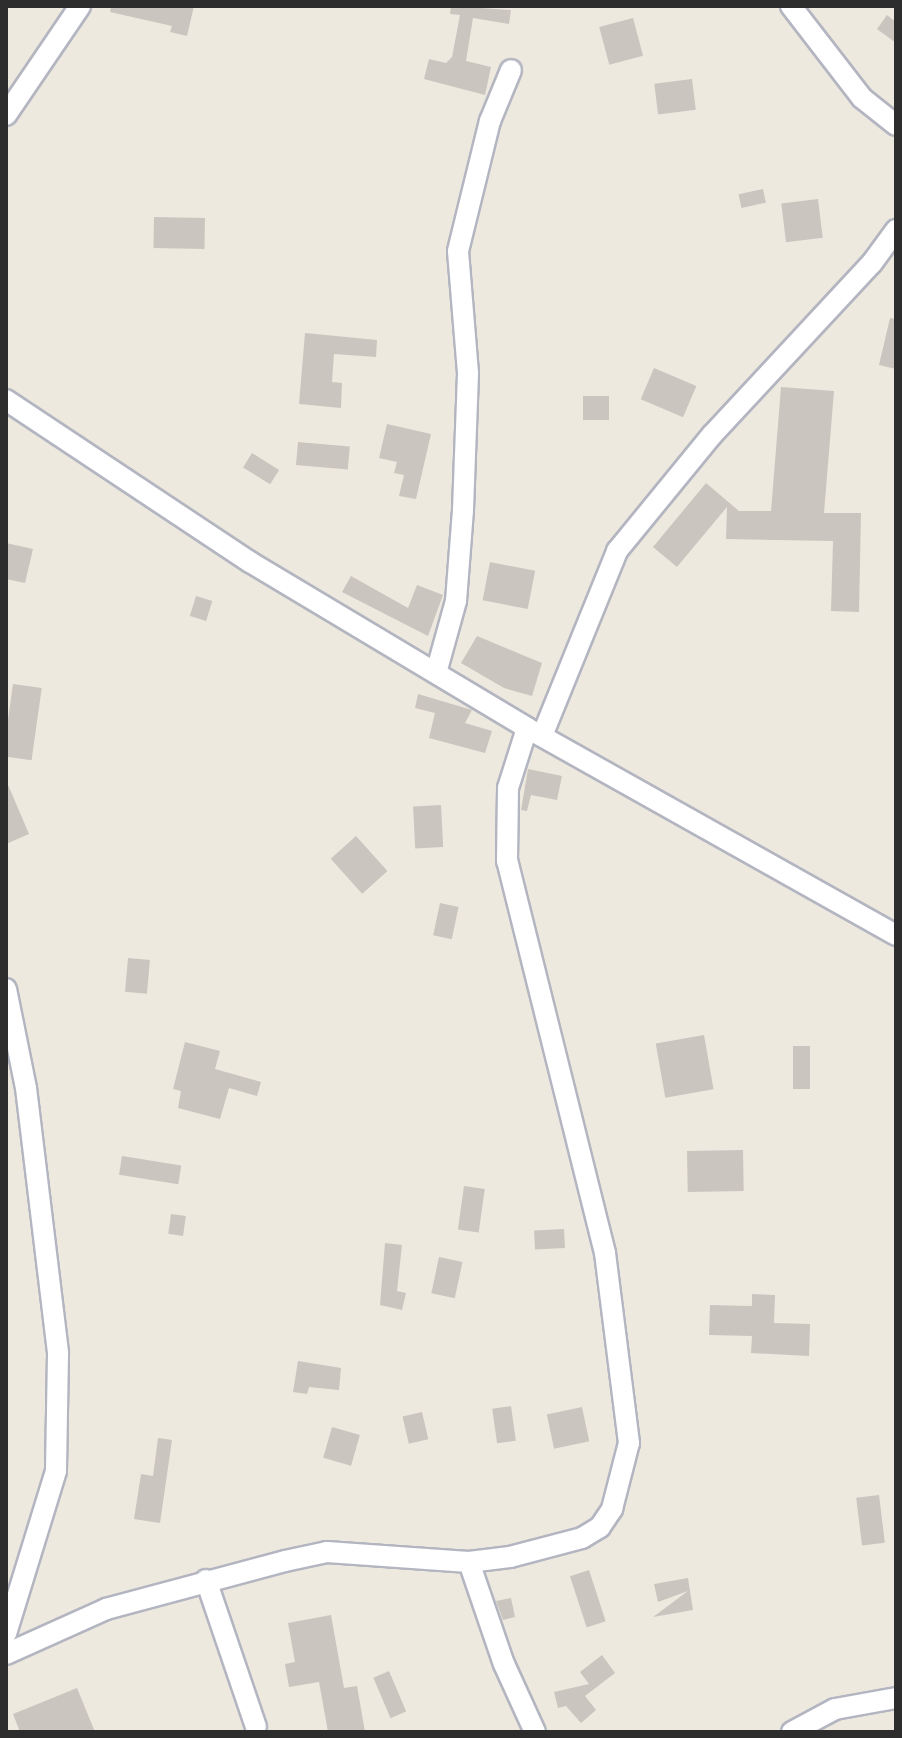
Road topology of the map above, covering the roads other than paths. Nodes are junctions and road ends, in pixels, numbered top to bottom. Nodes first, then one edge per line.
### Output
1 (80, 6) edge
2 (791, 6) edge
3 (511, 70) dead end
4 (6, 115) edge
5 (896, 125) edge
6 (896, 230) edge
7 (6, 400) edge
8 (436, 673) junction
9 (534, 732) junction
10 (896, 935) edge
11 (6, 989) edge
12 (469, 1562) junction
13 (206, 1580) junction
14 (9, 1624) edge
15 (40, 1637) junction
16 (6, 1654) edge
17 (896, 1698) edge
18 (256, 1727) dead end
19 (535, 1732) edge
20 (792, 1732) edge

1 - 4 street
2 - 5 street
3 - 8 street
6 - 9 street
7 - 8 street
8 - 9 street
9 - 10 street
9 - 12 street
11 - 14 street
12 - 13 street
12 - 19 street
13 - 15 street
13 - 18 street
14 - 15 street
15 - 16 street
17 - 20 street

